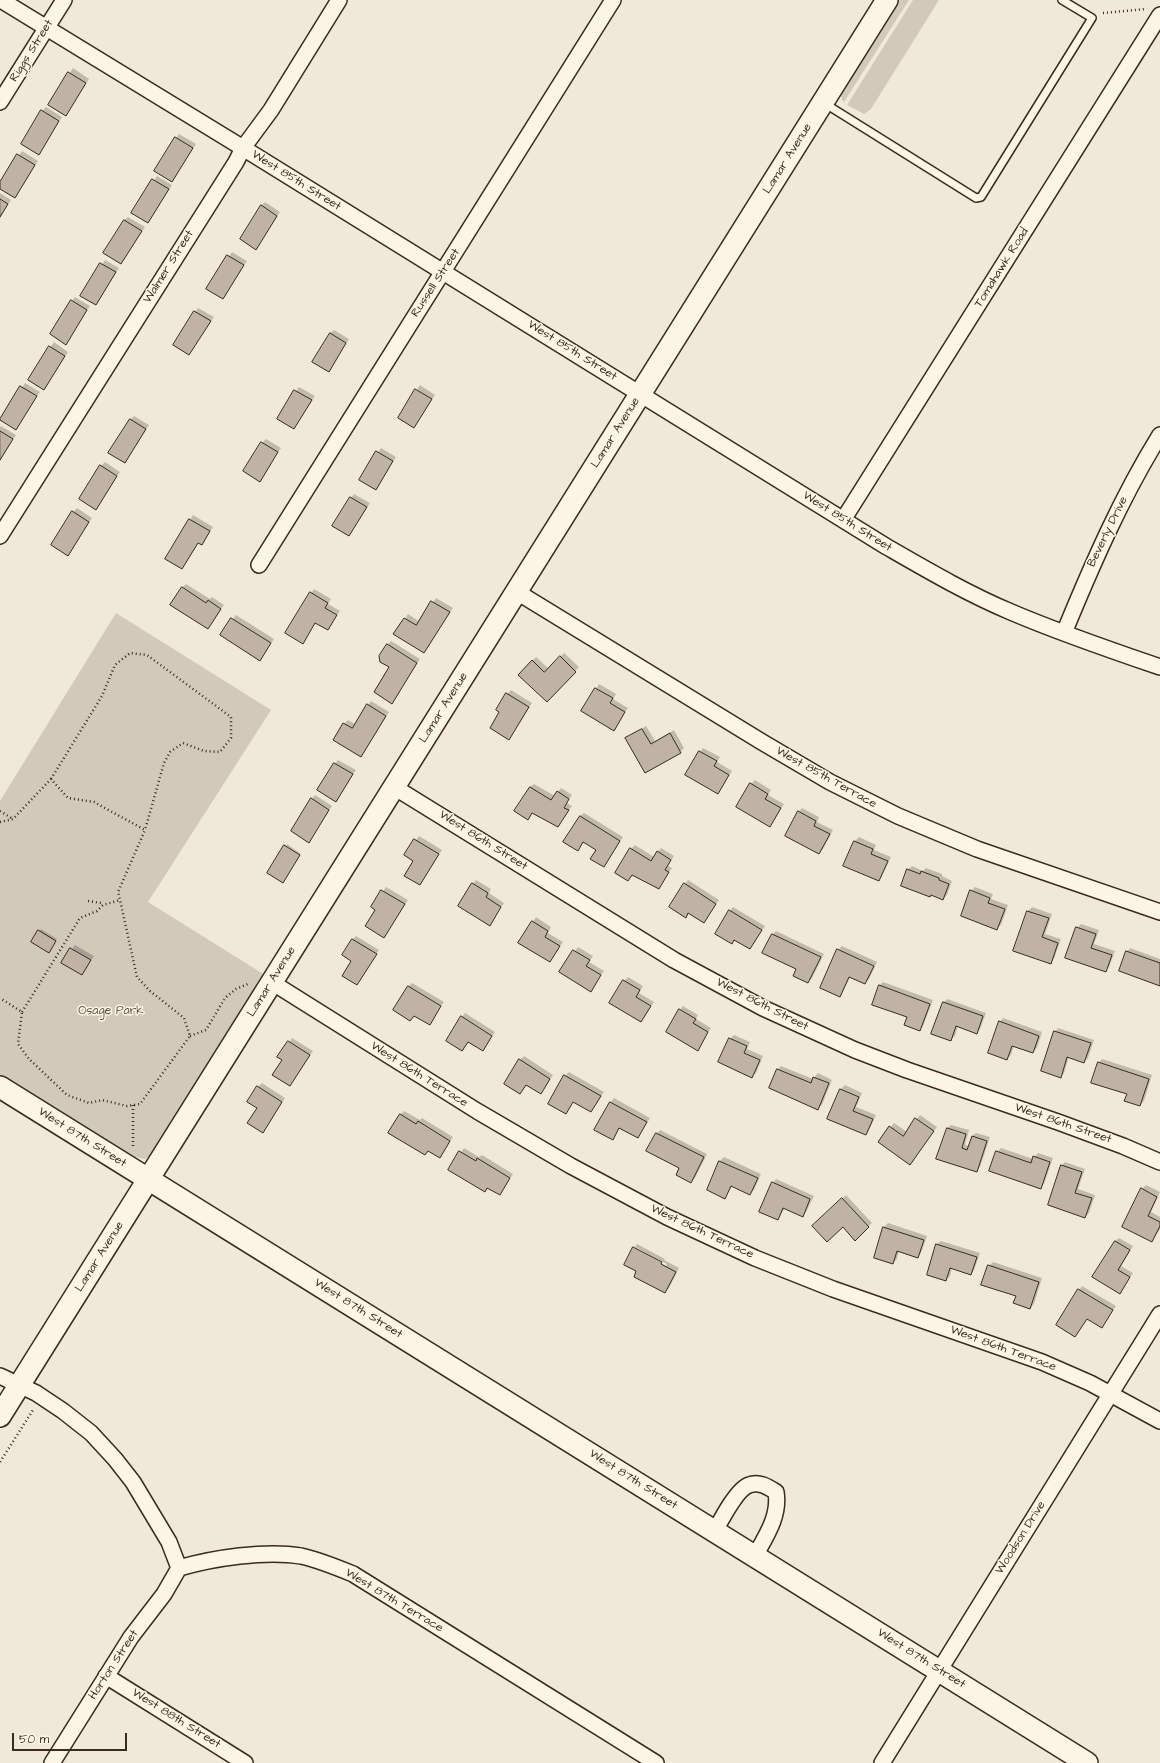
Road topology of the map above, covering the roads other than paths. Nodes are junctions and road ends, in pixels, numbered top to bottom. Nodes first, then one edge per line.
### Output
1 (1, 0) edge
2 (64, 0) edge
3 (339, 0) edge
4 (613, 0) edge
5 (887, 0) edge
6 (1062, 0) edge
7 (1154, 12) edge
8 (46, 28) junction
9 (0, 102) edge
10 (823, 103) junction
11 (243, 148) junction
12 (442, 272) junction
13 (640, 395) junction
14 (1160, 435) edge
15 (843, 520) junction
16 (0, 536) edge
17 (259, 565) dead end
18 (517, 592) junction
19 (1064, 633) junction
20 (1160, 667) edge
21 (394, 787) junction
22 (1160, 912) edge
23 (273, 983) junction
24 (0, 1087) edge
25 (1160, 1162) edge
26 (149, 1179) junction
27 (1160, 1314) edge
28 (0, 1376) edge
29 (18, 1386) junction
30 (1111, 1394) junction
31 (0, 1416) edge
32 (1160, 1421) edge
33 (715, 1531) junction
34 (755, 1556) junction
35 (179, 1568) junction
36 (939, 1670) junction
37 (106, 1676) junction
38 (52, 1763) edge
39 (245, 1763) edge
40 (656, 1763) edge
41 (882, 1763) edge
42 (1087, 1763) edge

1 - 8 street, West 85th Street
2 - 8 street, Riggs Street
3 - 11 street, Walmer Street
4 - 12 street, Russell Street
5 - 10 street, Lamar Avenue
6 - 10 lane
7 - 15 street, Tomahawk Road
8 - 9 street, Riggs Street
8 - 11 street, West 85th Street
10 - 13 street, Lamar Avenue
11 - 12 street, West 85th Street
11 - 16 street, Walmer Street
12 - 13 street, West 85th Street
12 - 17 street, Russell Street
13 - 15 street, West 85th Street
13 - 18 street, Lamar Avenue
14 - 19 street, Beverly Drive
15 - 19 street, West 85th Street
18 - 21 street, Lamar Avenue
18 - 22 street, West 85th Terrace
19 - 20 street, West 85th Street
21 - 23 street, Lamar Avenue
21 - 25 street, West 86th Street
23 - 26 street, Lamar Avenue
23 - 30 street, West 86th Terrace
24 - 26 street, West 87th Street
26 - 29 street, Lamar Avenue
26 - 33 street, West 87th Street
27 - 30 street, Woodson Drive
28 - 29 street
29 - 31 street, Lamar Avenue
29 - 35 street
30 - 32 street, West 86th Terrace
30 - 36 street, Woodson Drive
33 - 34 street, West 87th Street
33 - 34 street
34 - 36 street, West 87th Street
35 - 37 street, Horton Street
35 - 40 street, West 87th Terrace
36 - 41 street, Woodson Drive
36 - 42 street, West 87th Street
37 - 38 street, Horton Street
37 - 39 street, West 88th Street

